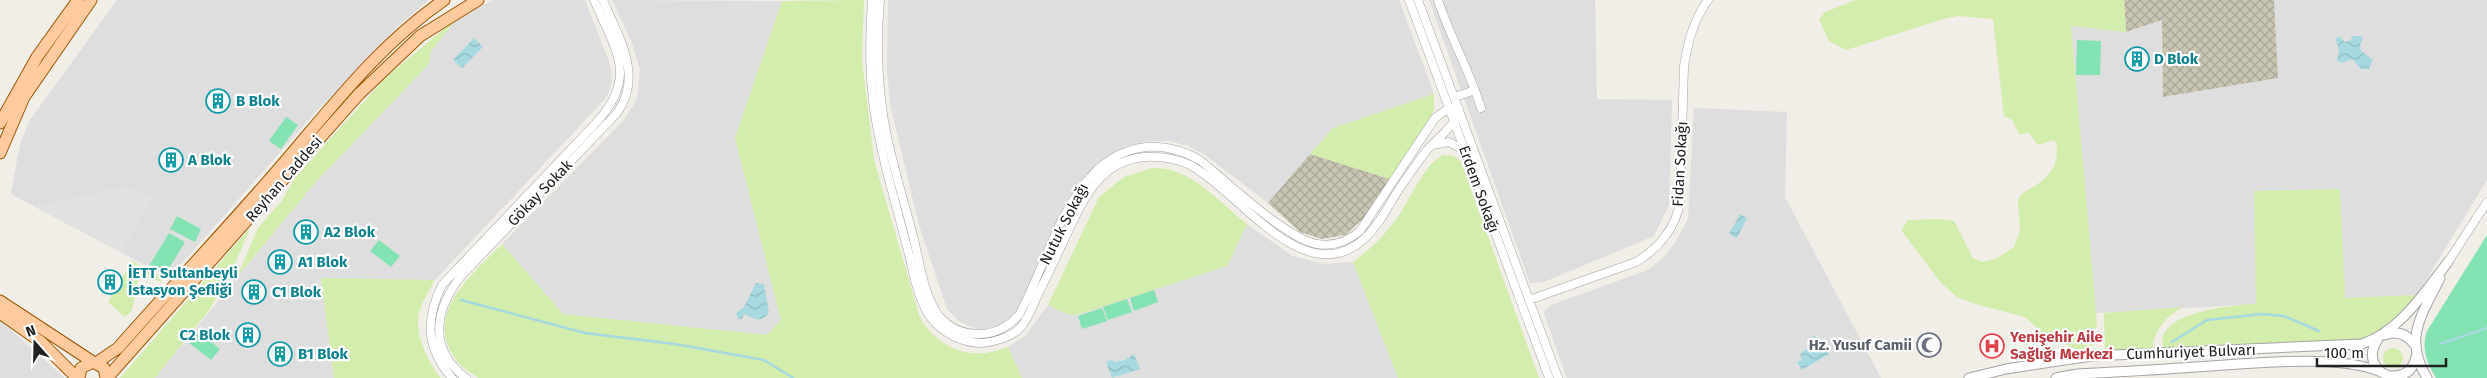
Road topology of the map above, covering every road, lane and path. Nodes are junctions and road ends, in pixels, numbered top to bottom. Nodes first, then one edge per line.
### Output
1 (78, 0) edge
2 (92, 0) edge
3 (444, 0) edge
4 (478, 0) edge
5 (594, 0) edge
6 (603, 0) edge
7 (872, 0) edge
8 (880, 0) edge
9 (1408, 0) edge
10 (1418, 0) edge
11 (1438, 0) edge
12 (1708, 0) edge
13 (1476, 90) junction
14 (1455, 97) junction
15 (1449, 108) junction
16 (1481, 108) dead end
17 (1459, 109) junction
18 (0, 123) edge
19 (1454, 123) junction
20 (1432, 145) junction
21 (1464, 151) junction
22 (0, 154) edge
23 (543, 178) junction
24 (549, 183) junction
25 (2487, 202) edge
26 (231, 231) junction
27 (2448, 262) junction
28 (1529, 300) junction
29 (0, 301) edge
30 (0, 313) edge
31 (2381, 337) junction
32 (2415, 345) junction
33 (2084, 357) junction
34 (2416, 357) junction
35 (95, 363) junction
36 (2085, 374) junction
37 (2388, 376) edge
38 (78, 378) edge
39 (106, 378) edge
40 (452, 378) edge
41 (466, 378) edge
42 (1549, 378) edge
43 (1558, 378) edge
44 (1969, 378) edge
45 (2056, 378) edge
46 (2427, 378) edge

1 - 18 main road
2 - 22 main road
3 - 26 main road, Reyhan Caddesi
4 - 26 main road, Reyhan Caddesi
5 - 23 street, Gökay Sokak
6 - 24 street, Gökay Sokak
7 - 20 street, Nutuk Sokağı
8 - 15 street, Nutuk Sokağı
9 - 15 street, Erdem Sokağı
10 - 14 street, Erdem Sokağı
11 - 13 street
12 - 28 street, Fidan Sokağı
13 - 14 street
13 - 16 street
14 - 17 street, Erdem Sokağı
15 - 17 street
15 - 19 street, Erdem Sokağı
17 - 19 street, Nutuk Sokağı
17 - 28 street, Erdem Sokağı
19 - 20 street, Nutuk Sokağı
19 - 21 street, Erdem Sokağı
20 - 21 street
21 - 42 street, Erdem Sokağı
23 - 24 street
23 - 40 street, Gökay Sokak
24 - 41 street, Gökay Sokak
25 - 27 street
26 - 35 main road, Reyhan Caddesi
26 - 39 main road, Reyhan Caddesi
27 - 31 street
27 - 32 street
28 - 43 street, Erdem Sokağı
29 - 35 main road
30 - 38 main road
31 - 32 street
31 - 33 street, Cumhuriyet Bulvarı
31 - 37 street
32 - 34 street
33 - 36 street
33 - 44 street, Cumhuriyet Bulvarı
34 - 37 street
34 - 46 street
35 - 38 main road, Reyhan Caddesi
35 - 39 main road
36 - 37 street, Cumhuriyet Bulvarı
36 - 45 street, Cumhuriyet Bulvarı

